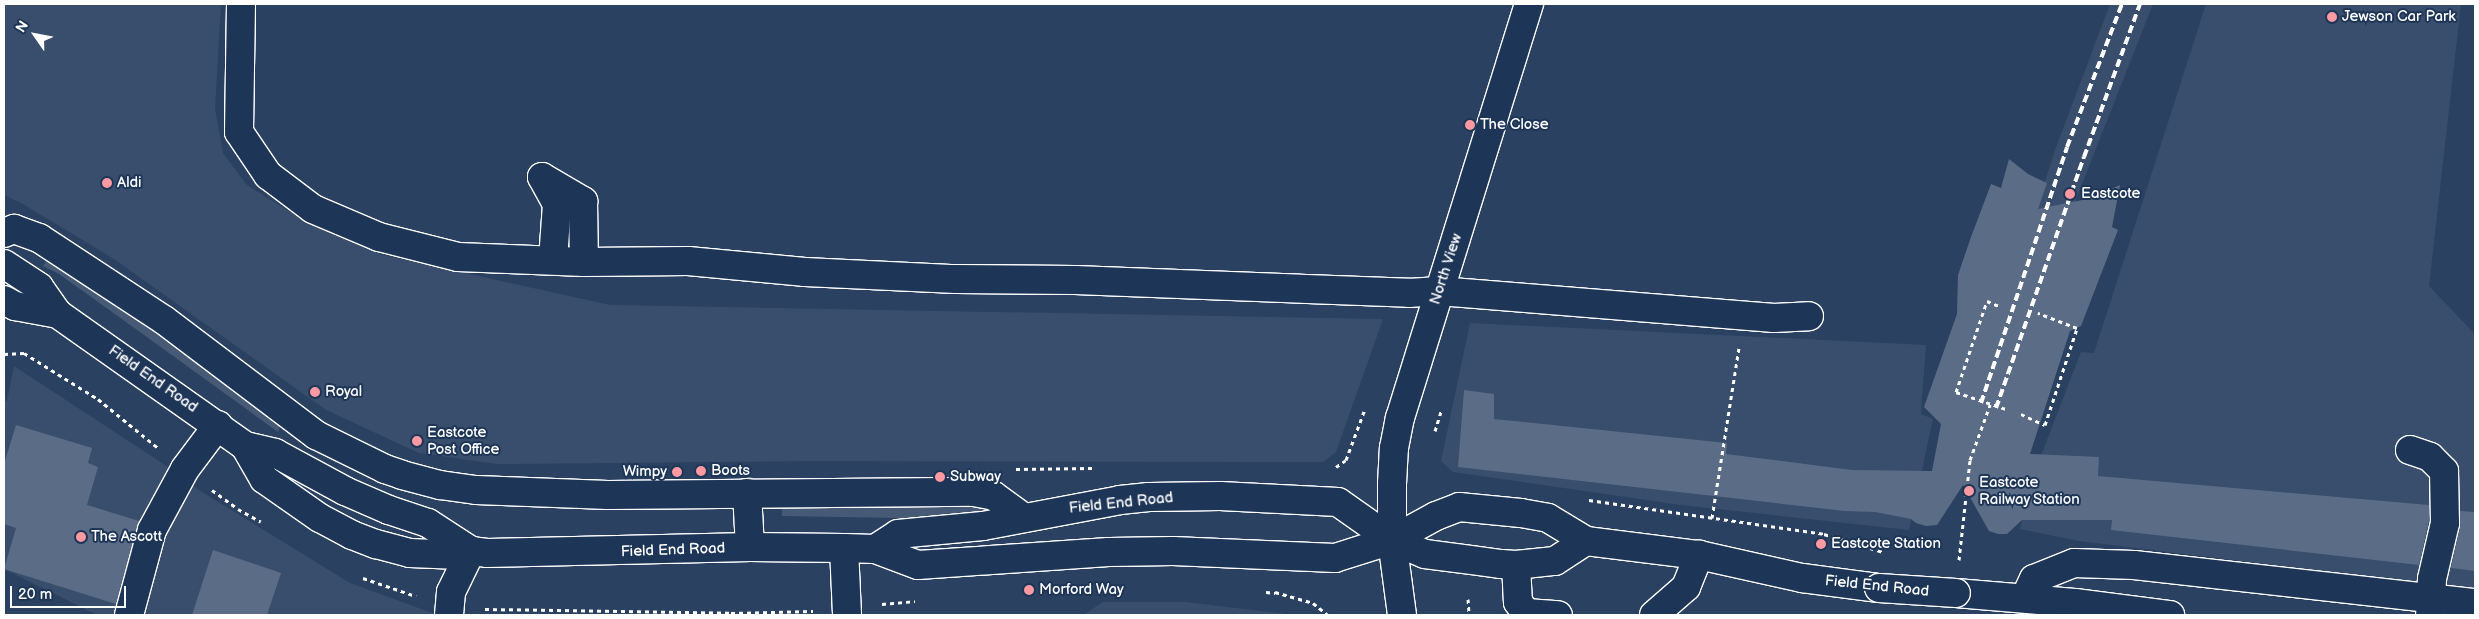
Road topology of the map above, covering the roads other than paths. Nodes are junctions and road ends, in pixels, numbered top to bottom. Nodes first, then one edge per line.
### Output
1 (241, 4) edge
2 (1530, 4) edge
3 (4, 233) edge
4 (553, 260) junction
5 (584, 262) junction
6 (4, 264) edge
7 (1439, 291) junction
8 (8, 307) edge
9 (58, 314) junction
10 (1809, 316) dead end
11 (218, 425) junction
12 (316, 435) junction
13 (245, 446) junction
14 (2410, 450) dead end
15 (302, 468) junction
16 (747, 493) junction
17 (1024, 518) junction
18 (1392, 540) junction
19 (1586, 541) junction
20 (750, 547) junction
21 (844, 548) junction
22 (875, 549) junction
23 (471, 551) junction
24 (1699, 555) junction
25 (1516, 565) junction
26 (2025, 598) junction
27 (2475, 603) edge
28 (2430, 606) edge
29 (129, 615) edge
30 (449, 615) edge
31 (847, 615) edge
32 (1402, 615) edge
33 (1558, 615) edge
34 (1654, 615) edge
35 (2170, 615) edge

1 - 4 street
2 - 7 street, North View
3 - 12 street
4 - 5 street
4 - 5 street
5 - 7 street
6 - 9 street, Field End Road
7 - 10 street
7 - 18 street, North View
8 - 9 street, Field End Road
9 - 11 street, Field End Road
11 - 13 street, Field End Road
11 - 29 street
12 - 15 street
12 - 16 street
13 - 15 street, Field End Road
13 - 23 street, Field End Road
14 - 28 street
15 - 23 street, Field End Road
16 - 17 street
16 - 20 street
17 - 18 street, Field End Road
17 - 22 street, Field End Road
18 - 19 street, Field End Road
18 - 22 street, Field End Road
18 - 25 street, Field End Road
18 - 32 street, North View
19 - 24 street, Field End Road
19 - 25 street, Field End Road
20 - 21 street, Field End Road
20 - 23 street, Field End Road
21 - 22 street, Field End Road
21 - 31 street
23 - 30 street
24 - 26 street, Field End Road, bridge
24 - 34 street
25 - 33 street
26 - 28 street
26 - 35 street, Field End Road
27 - 28 street

